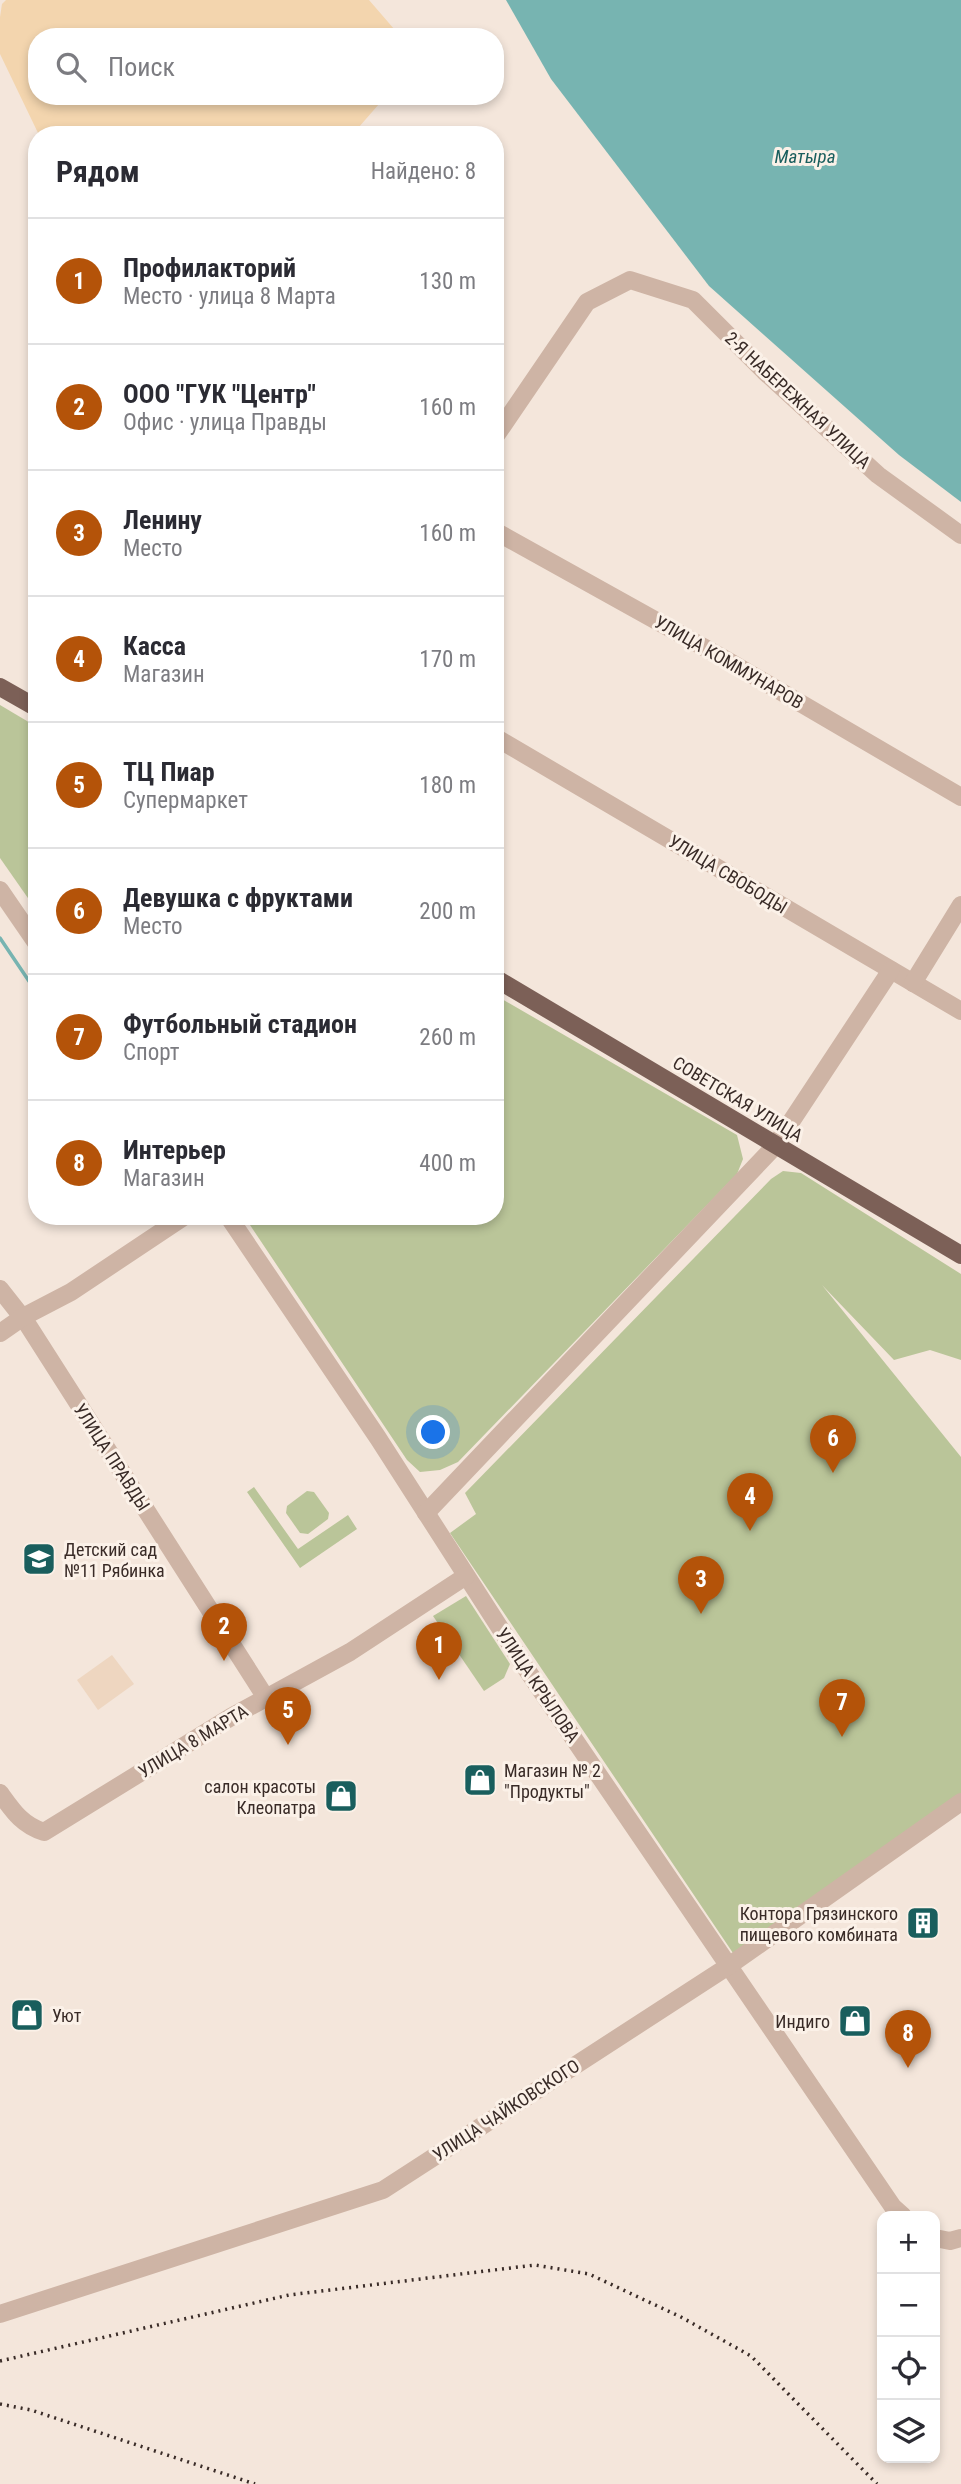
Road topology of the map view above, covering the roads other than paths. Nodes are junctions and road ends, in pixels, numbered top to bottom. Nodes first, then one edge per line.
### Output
1 (504, 424) edge
2 (504, 536) edge
3 (961, 536) edge
4 (0, 687) edge
5 (28, 703) edge
6 (504, 742) edge
7 (961, 797) edge
8 (0, 890) edge
9 (961, 905) edge
10 (28, 931) edge
11 (891, 970) junction
12 (504, 983) edge
13 (913, 983) junction
14 (961, 1010) edge
15 (775, 1146) junction
16 (172, 1225) edge
17 (234, 1225) edge
18 (961, 1255) edge
19 (0, 1289) edge
20 (23, 1317) junction
21 (0, 1333) edge
22 (426, 1513) junction
23 (466, 1576) junction
24 (266, 1698) junction
25 (0, 1793) edge
26 (961, 1802) edge
27 (730, 1965) junction
28 (897, 2211) edge
29 (961, 2238) edge
30 (940, 2239) edge
31 (0, 2314) edge

1 - 3 street, 2-Я НАБЕРЕЖНАЯ УЛИЦА
2 - 7 street, УЛИЦА КОММУНАРОВ
4 - 5 main road
6 - 11 street, УЛИЦА СВОБОДЫ
8 - 10 street
9 - 13 street
11 - 13 street, УЛИЦА СВОБОДЫ
11 - 15 street
12 - 15 main road, СОВЕТСКАЯ УЛИЦА
13 - 14 street, УЛИЦА СВОБОДЫ
15 - 18 main road, СОВЕТСКАЯ УЛИЦА
15 - 22 street
16 - 20 street
17 - 22 street, УЛИЦА КРЫЛОВА
19 - 20 street, УЛИЦА ПРАВДЫ
20 - 21 street
20 - 24 street, УЛИЦА ПРАВДЫ
22 - 23 street, УЛИЦА КРЫЛОВА
23 - 24 street, УЛИЦА 8 МАРТА
23 - 27 street, УЛИЦА КРЫЛОВА
24 - 25 street, УЛИЦА 8 МАРТА
26 - 27 street, УЛИЦА ЧАЙКОВСКОГО
27 - 28 street, УЛИЦА КРЫЛОВА
27 - 31 street, УЛИЦА ЧАЙКОВСКОГО
29 - 30 street

